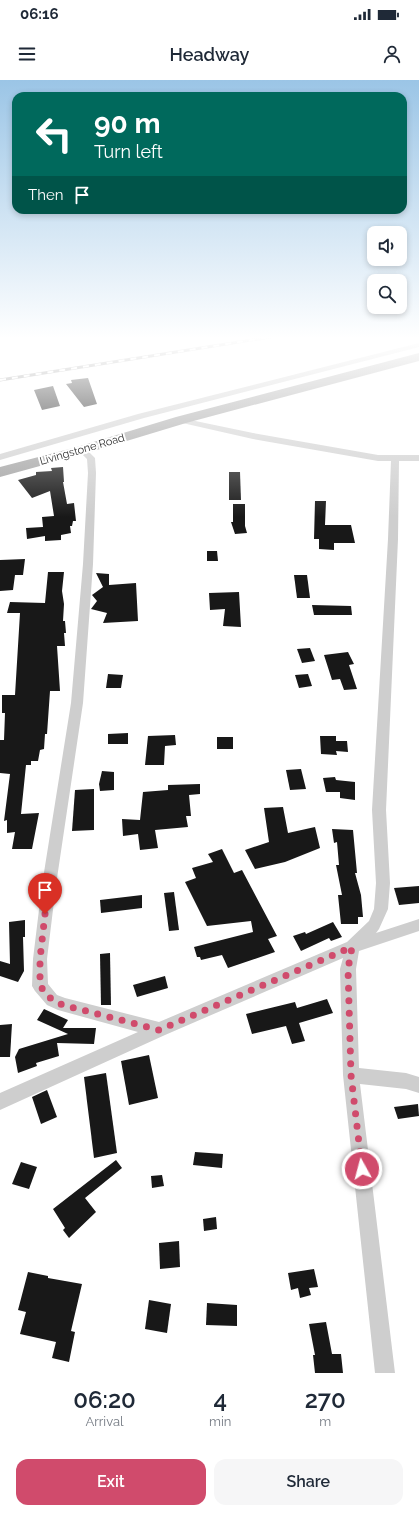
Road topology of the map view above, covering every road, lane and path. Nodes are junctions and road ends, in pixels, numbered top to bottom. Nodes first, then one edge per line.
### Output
1 (218, 396) edge
2 (270, 396) edge
3 (181, 420) junction
4 (82, 450) junction
5 (0, 457) edge
6 (419, 458) edge
7 (395, 459) junction
8 (0, 472) edge
9 (419, 925) edge
10 (352, 947) junction
11 (159, 1030) junction
12 (351, 1075) junction
13 (419, 1086) edge
14 (0, 1102) edge
15 (385, 1373) edge

1 - 5 street
2 - 3 highway, Livingstone Road
3 - 4 highway, Livingstone Road
3 - 7 street
4 - 8 highway, Livingstone Road
4 - 11 street
6 - 7 street
7 - 10 street
9 - 10 street
10 - 11 street
10 - 12 street
11 - 14 street
12 - 13 street
12 - 15 street

